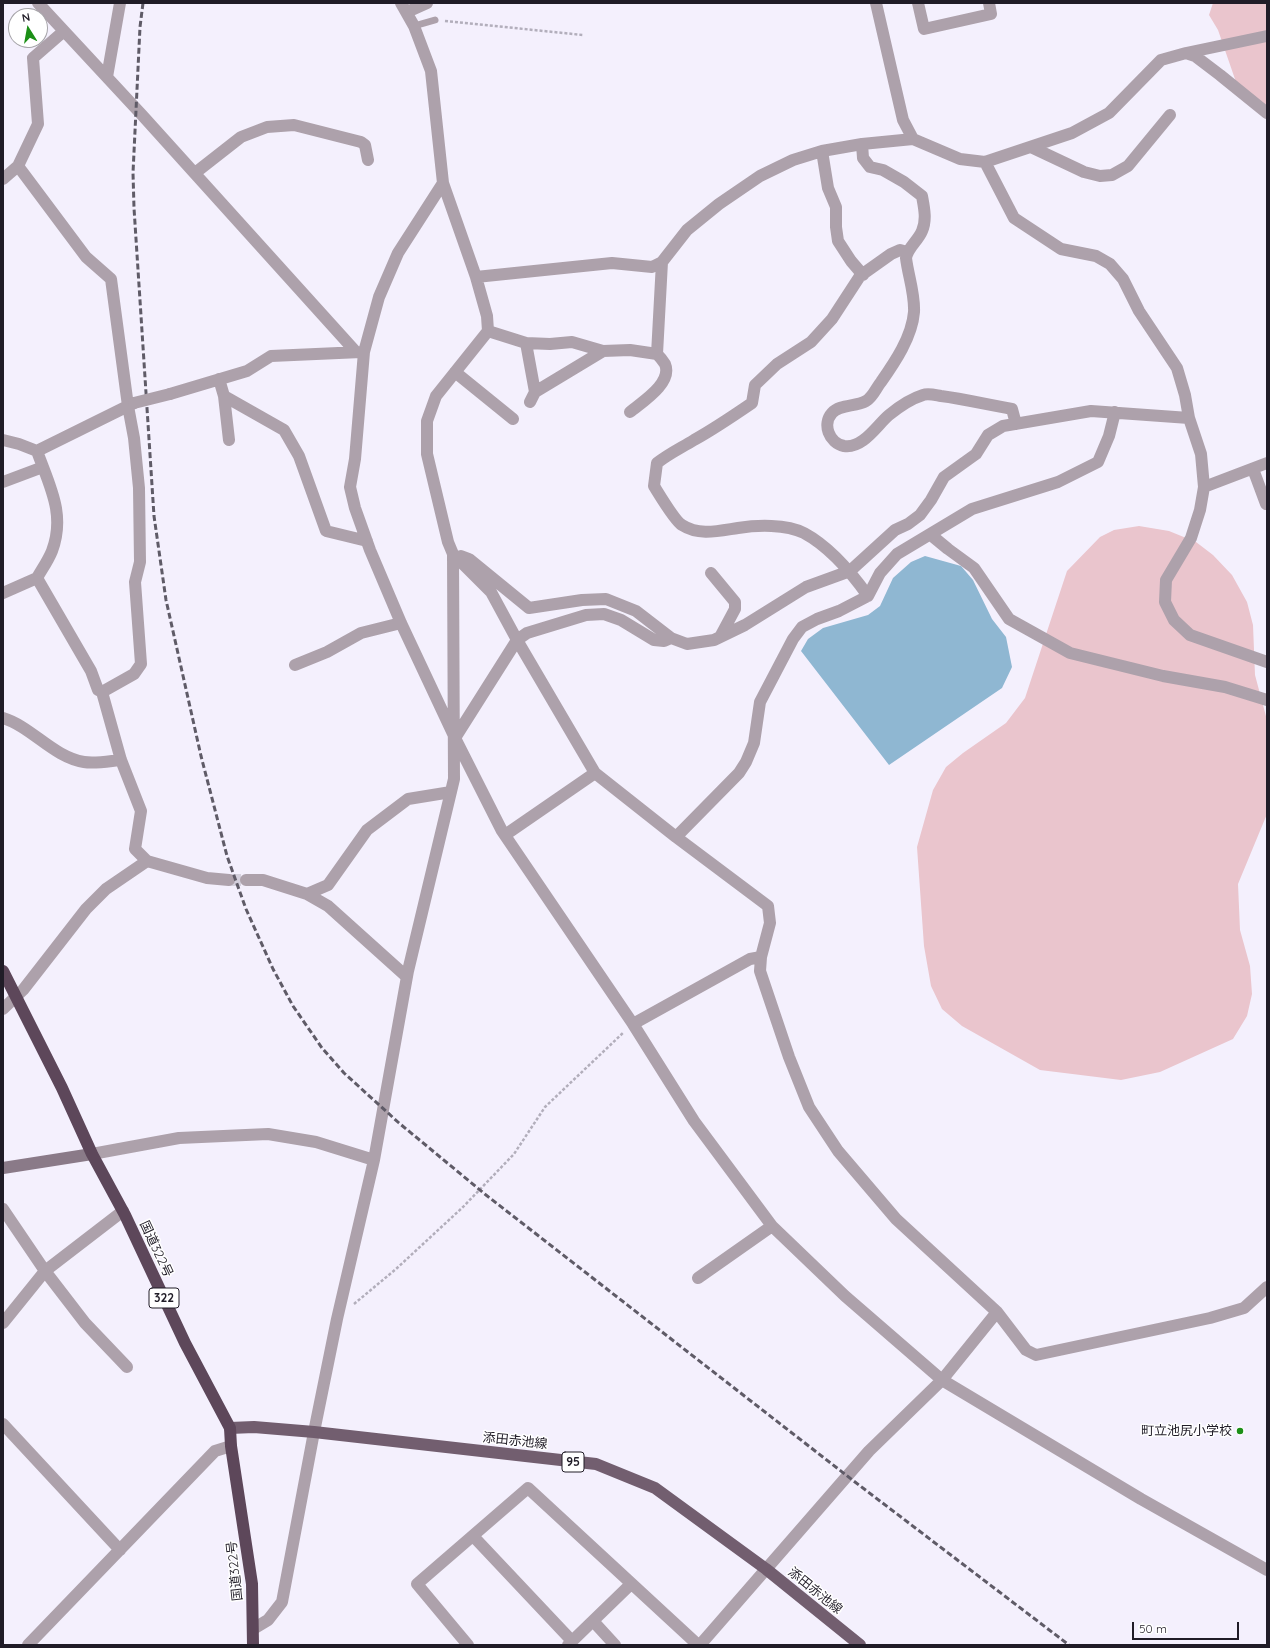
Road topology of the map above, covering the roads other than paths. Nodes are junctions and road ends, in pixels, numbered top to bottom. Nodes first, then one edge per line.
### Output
1 (38, 3) edge
2 (120, 3) edge
3 (427, 3) edge
4 (876, 3) edge
5 (918, 3) edge
6 (989, 3) edge
7 (404, 8) edge
8 (435, 20) road end
9 (414, 26) junction
10 (64, 31) junction
11 (1267, 36) edge
12 (1186, 53) junction
13 (107, 77) junction
14 (1267, 113) edge
15 (1170, 116) dead end
16 (913, 139) junction
17 (862, 144) junction
18 (1031, 147) junction
19 (822, 151) junction
20 (368, 160) dead end
21 (985, 162) junction
22 (18, 166) junction
23 (195, 173) junction
24 (3, 179) edge
25 (443, 183) junction
26 (907, 252) junction
27 (662, 262) junction
28 (863, 274) junction
29 (476, 277) junction
30 (488, 331) junction
31 (526, 343) junction
32 (603, 351) junction
33 (360, 352) junction
34 (657, 354) junction
35 (455, 372) junction
36 (219, 379) junction
37 (224, 396) junction
38 (131, 405) junction
39 (630, 412) dead end
40 (1115, 412) junction
41 (1189, 418) junction
42 (513, 419) dead end
43 (1016, 424) junction
44 (3, 440) edge
45 (229, 440) dead end
46 (37, 451) junction
47 (1267, 463) edge
48 (42, 466) junction
49 (1252, 468) junction
50 (3, 482) edge
51 (1204, 486) junction
52 (1266, 504) edge
53 (931, 535) junction
54 (367, 541) junction
55 (453, 554) junction
56 (850, 571) junction
57 (711, 573) dead end
58 (37, 578) junction
59 (3, 593) edge
60 (868, 596) junction
61 (402, 623) junction
62 (720, 637) junction
63 (671, 638) junction
64 (518, 640) junction
65 (1267, 662) edge
66 (295, 665) dead end
67 (102, 692) junction
68 (1267, 700) edge
69 (3, 718) edge
70 (455, 738) junction
71 (121, 760) junction
72 (595, 773) junction
73 (451, 792) junction
74 (504, 835) junction
75 (676, 837) junction
76 (147, 861) junction
77 (229, 880) tunnel mouth
78 (246, 880) tunnel mouth
79 (307, 894) junction
80 (761, 957) junction
81 (3, 971) edge
82 (407, 977) junction
83 (15, 997) junction
84 (3, 1008) edge
85 (633, 1024) junction
86 (92, 1154) junction
87 (374, 1160) junction
88 (3, 1168) edge
89 (3, 1209) edge
90 (122, 1211) junction
91 (772, 1226) junction
92 (45, 1271) junction
93 (698, 1278) dead end
94 (1267, 1287) edge
95 (997, 1312) junction
96 (3, 1323) edge
97 (127, 1366) dead end
98 (942, 1380) junction
99 (3, 1424) edge
100 (230, 1428) junction
101 (314, 1432) junction
102 (231, 1446) junction
103 (473, 1536) junction
104 (120, 1550) junction
105 (766, 1569) junction
106 (1267, 1570) edge
107 (631, 1584) junction
108 (593, 1621) junction
109 (253, 1629) junction
110 (570, 1643) edge
111 (28, 1645) edge
112 (253, 1645) edge
113 (468, 1645) edge
114 (615, 1645) edge
115 (699, 1645) edge
116 (860, 1645) edge

1 - 10 street
2 - 13 street
3 - 7 street
4 - 16 street
5 - 6 street
7 - 9 street
8 - 9 lane
9 - 25 street
10 - 13 street
10 - 22 street
11 - 12 street
12 - 14 street
12 - 18 street
13 - 23 street
15 - 18 street
16 - 17 street
16 - 21 street
17 - 19 street
17 - 26 street
18 - 21 street
19 - 27 street
19 - 28 street
20 - 23 street
21 - 41 street
22 - 24 street
22 - 38 street
23 - 33 street
25 - 29 street
25 - 33 street
26 - 28 street
26 - 43 street
27 - 29 street
27 - 34 street
28 - 56 street
29 - 30 street
30 - 31 street
30 - 35 street
31 - 32 street
31 - 32 street
32 - 34 street
33 - 36 street
33 - 54 street
34 - 39 street
35 - 42 street
35 - 55 street
36 - 37 street
36 - 38 street, bridge
37 - 45 street
37 - 54 street
38 - 46 street
38 - 67 street
40 - 41 street
40 - 43 street
40 - 53 street
41 - 51 street
43 - 56 street
44 - 46 street
46 - 48 street
47 - 49 street
48 - 50 street
48 - 58 street
49 - 51 street
49 - 52 street
51 - 65 street
53 - 60 street
53 - 68 street
54 - 61 street
55 - 63 street
55 - 64 street
55 - 70 street
56 - 60 street
56 - 62 street
57 - 62 street
58 - 59 street
58 - 67 street
60 - 75 street
61 - 66 street
61 - 70 street
62 - 63 street
63 - 64 street
64 - 70 street
64 - 72 street
67 - 71 street
69 - 71 street
70 - 73 street
70 - 74 street
71 - 76 street
72 - 74 street
72 - 75 street
73 - 79 street
73 - 82 street
74 - 85 street
75 - 80 street
76 - 77 street
76 - 83 street
78 - 79 street
79 - 82 street
80 - 85 street
80 - 95 street
81 - 83 highway, 国道322号 / 322
82 - 87 street
83 - 84 street
83 - 86 highway, 国道322号 / 322
85 - 91 street
86 - 87 street
86 - 88 street
86 - 90 highway, 国道322号 / 322
87 - 101 street
89 - 92 street
90 - 92 street
90 - 100 highway, 国道322号 / 322
91 - 93 street
91 - 98 street
92 - 96 street
92 - 97 street
94 - 95 street
95 - 98 street
98 - 105 street
98 - 106 street
99 - 104 street
100 - 101 main road, 添田赤池線 / 95
100 - 102 highway, 国道322号 / 322
101 - 105 main road, 添田赤池線 / 95
101 - 109 street
102 - 104 street
102 - 109 highway, 国道322号 / 322
103 - 107 street
103 - 110 street
103 - 113 street
104 - 111 street
105 - 115 street
105 - 116 main road, 添田赤池線 / 95
107 - 108 street
107 - 115 street
108 - 110 street
108 - 114 street
109 - 112 highway, 国道322号 / 322

